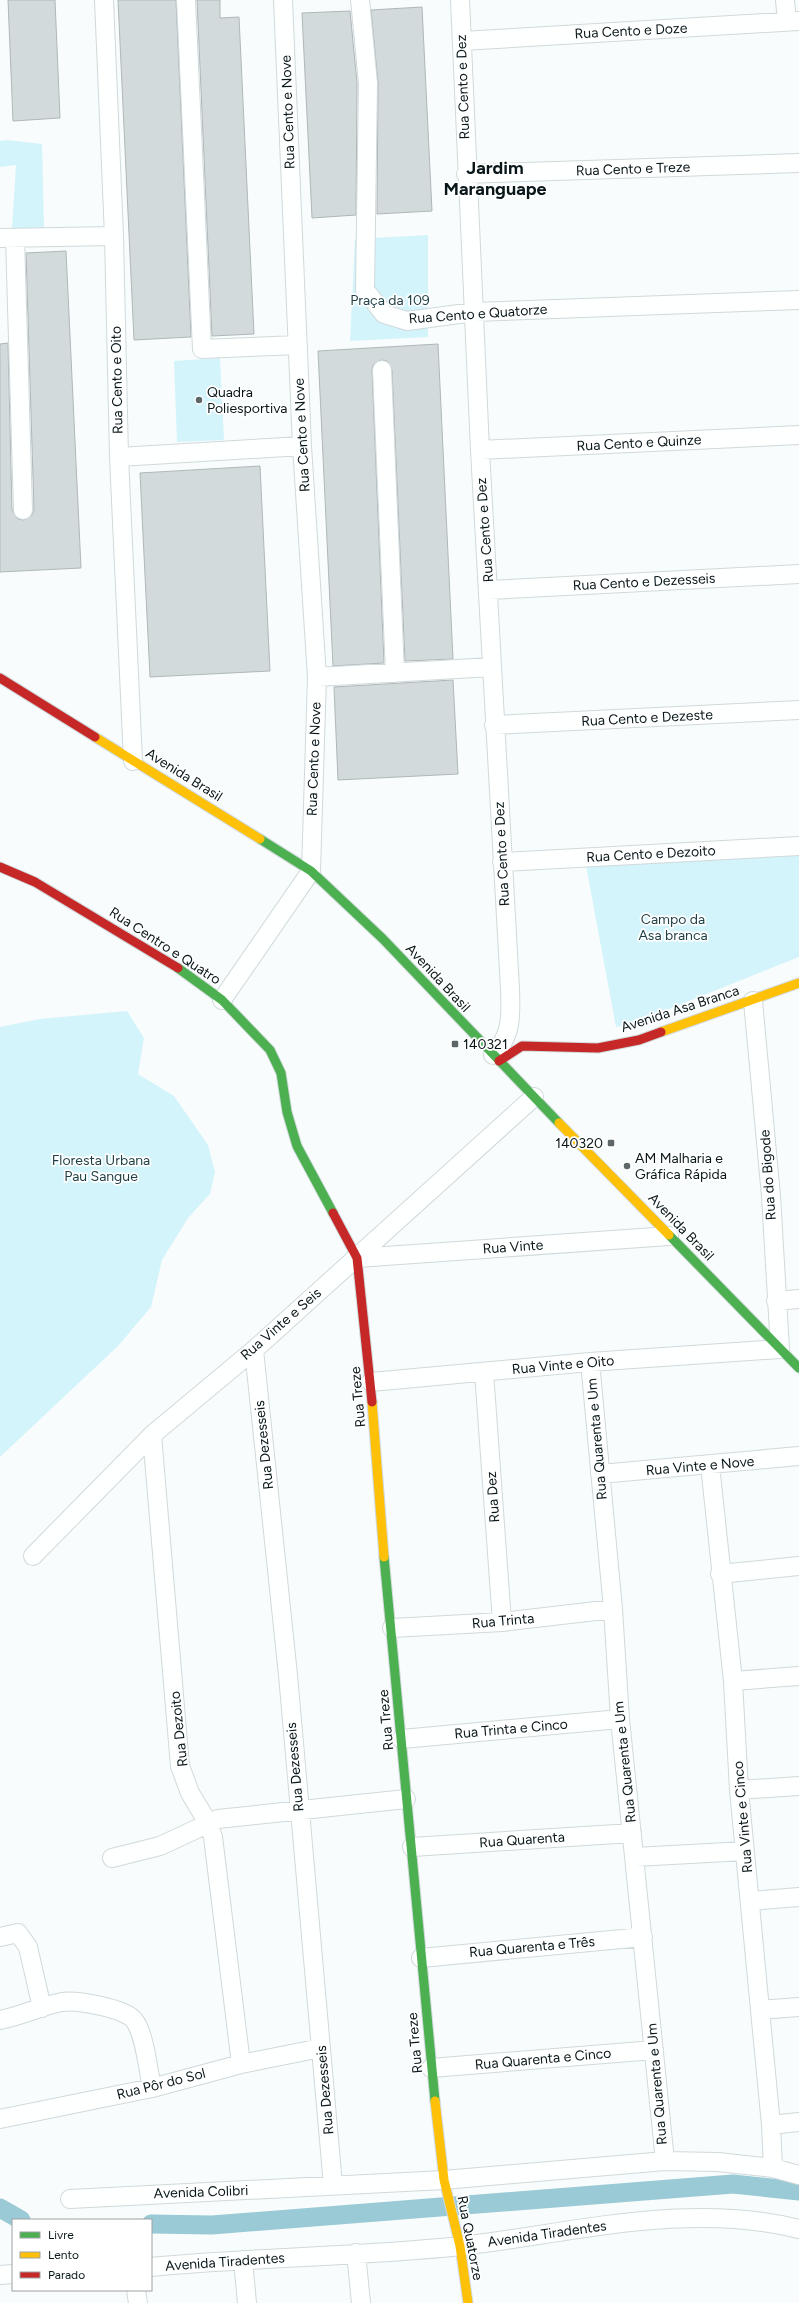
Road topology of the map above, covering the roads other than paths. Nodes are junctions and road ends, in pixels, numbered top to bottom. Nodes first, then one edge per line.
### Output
1 (104, 0) edge
2 (186, 0) edge
3 (283, 0) edge
4 (360, 0) edge
5 (460, 0) edge
6 (785, 0) edge
7 (793, 22) edge
8 (462, 41) junction
9 (799, 163) edge
10 (466, 174) junction
11 (114, 236) junction
12 (7, 238) edge
13 (799, 300) edge
14 (474, 312) junction
15 (298, 346) junction
16 (382, 370) dead end
17 (799, 435) edge
18 (302, 446) junction
19 (480, 450) junction
20 (119, 457) junction
21 (23, 510) dead end
22 (799, 574) edge
23 (489, 590) junction
24 (492, 667) junction
25 (395, 673) junction
26 (317, 677) junction
27 (0, 678) edge
28 (799, 710) edge
29 (494, 725) junction
30 (133, 761) junction
31 (799, 846) edge
32 (502, 862) junction
33 (0, 867) edge
34 (311, 871) junction
35 (799, 982) edge
36 (222, 1000) junction
37 (753, 1001) junction
38 (496, 1058) junction
39 (534, 1097) junction
40 (669, 1236) junction
41 (357, 1258) junction
42 (799, 1299) edge
43 (776, 1301) junction
44 (780, 1349) junction
45 (254, 1350) junction
46 (590, 1362) junction
47 (799, 1368) edge
48 (484, 1372) junction
49 (371, 1382) junction
50 (152, 1435) junction
51 (799, 1456) edge
52 (710, 1465) junction
53 (600, 1474) junction
54 (33, 1556) dead end
55 (799, 1566) edge
56 (720, 1574) junction
57 (613, 1609) junction
58 (502, 1622) junction
59 (392, 1628) junction
60 (799, 1676) edge
61 (734, 1681) junction
62 (620, 1718) junction
63 (402, 1739) junction
64 (799, 1786) edge
65 (739, 1790) junction
66 (406, 1799) junction
67 (299, 1812) junction
68 (208, 1823) junction
69 (632, 1833) junction
70 (412, 1847) junction
71 (745, 1851) junction
72 (635, 1857) junction
73 (112, 1858) dead end
74 (799, 1897) edge
75 (751, 1901) junction
76 (0, 1937) edge
77 (643, 1937) junction
78 (421, 1958) junction
79 (799, 2007) edge
80 (42, 2008) junction
81 (760, 2010) junction
82 (0, 2020) edge
83 (321, 2048) junction
84 (654, 2050) junction
85 (241, 2064) junction
86 (431, 2068) junction
87 (152, 2088) junction
88 (0, 2119) edge
89 (799, 2122) edge
90 (771, 2125) junction
91 (665, 2161) junction
92 (773, 2168) junction
93 (799, 2175) edge
94 (333, 2185) junction
95 (446, 2186) junction
96 (70, 2199) dead end
97 (799, 2229) edge
98 (458, 2238) junction
99 (356, 2253) junction
100 (243, 2260) junction
101 (152, 2267) edge
102 (12, 2274) edge
103 (0, 2275) edge
104 (136, 2291) edge
105 (138, 2303) edge
106 (247, 2303) edge
107 (361, 2303) edge
108 (468, 2303) edge

1 - 11 street, Rua Cento e Oito
2 - 15 street
3 - 15 street, Rua Cento e Nove
4 - 14 street, Rua Cento e Quatorze
5 - 8 street, Rua Cento e Dez
6 - 7 street
7 - 8 street, Rua Cento e Doze
8 - 10 street, Rua Cento e Dez
9 - 10 street, Rua Cento e Treze
10 - 14 street, Rua Cento e Dez
11 - 12 street
11 - 20 street, Rua Cento e Oito
12 - 21 street
13 - 14 street, Rua Cento e Quatorze
14 - 19 street, Rua Cento e Dez
15 - 18 street, Rua Cento e Nove
16 - 25 street
17 - 19 street, Rua Cento e Quinze
18 - 20 street
18 - 26 street, Rua Cento e Nove
19 - 23 street, Rua Cento e Dez
20 - 30 street, Rua Cento e Oito
22 - 23 street, Rua Cento e Dezesseis
23 - 24 street, Rua Cento e Dez
24 - 25 street
24 - 29 street, Rua Cento e Dez
25 - 26 street
26 - 34 street, Rua Cento e Nove
27 - 30 street, Avenida Brasil
28 - 29 street, Rua Cento e Dezeste
29 - 32 street, Rua Cento e Dez
30 - 34 street, Avenida Brasil
31 - 32 street, Rua Cento e Dezoito
32 - 38 street, Rua Cento e Dez
33 - 36 street, Rua Centro e Quatro
34 - 36 street
34 - 38 street, Avenida Brasil
35 - 37 street, Avenida Asa Branca
36 - 41 street, Rua Centro e Quatro
37 - 38 street, Avenida Asa Branca
37 - 43 street, Rua do Bigode
38 - 39 street, Avenida Brasil
39 - 40 street, Avenida Brasil
39 - 41 street, Rua Vinte e Seis
40 - 41 street, Rua Vinte
40 - 44 street, Avenida Brasil
41 - 45 street, Rua Vinte e Seis
41 - 49 street, Rua Treze
42 - 43 street
43 - 44 street, Rua do Bigode
44 - 46 street, Rua Vinte e Oito
44 - 47 street, Avenida Brasil
45 - 50 street, Rua Vinte e Seis
45 - 67 street, Rua Dezesseis
46 - 48 street, Rua Vinte e Oito
46 - 53 street, Rua Quarenta e Um
48 - 49 street, Rua Vinte e Oito
48 - 58 street, Rua Dez
49 - 59 street, Rua Treze
50 - 54 street, Rua Vinte e Seis
50 - 68 street, Rua Dezoito
51 - 52 street, Rua Vinte e Nove
52 - 53 street, Rua Vinte e Nove
52 - 56 street, Rua Vinte e Cinco
53 - 57 street, Rua Quarenta e Um
55 - 56 street
56 - 61 street, Rua Vinte e Cinco
57 - 58 street, Rua Trinta
57 - 62 street, Rua Quarenta e Um
58 - 59 street, Rua Trinta
59 - 63 street, Rua Treze
60 - 61 street
61 - 65 street, Rua Vinte e Cinco
62 - 63 street, Rua Trinta e Cinco
62 - 69 street, Rua Quarenta e Um
63 - 66 street, Rua Treze
64 - 65 street
65 - 71 street, Rua Vinte e Cinco
66 - 67 street
66 - 70 street, Rua Treze
67 - 68 street
67 - 83 street, Rua Dezesseis
68 - 73 street
68 - 85 street, Rua Dezoito
69 - 70 street, Rua Quarenta
69 - 72 street, Rua Quarenta e Um
70 - 78 street, Rua Treze
71 - 72 street
71 - 75 street, Rua Vinte e Cinco
72 - 77 street, Rua Quarenta e Um
74 - 75 street
75 - 81 street, Rua Vinte e Cinco
76 - 80 street
77 - 78 street, Rua Quarenta e Três
77 - 84 street, Rua Quarenta e Um
78 - 86 street, Rua Treze
79 - 81 street
80 - 82 street
80 - 87 street
81 - 90 street, Rua Vinte e Cinco
83 - 85 street, Rua Pôr do Sol
83 - 94 street, Rua Dezesseis
84 - 86 street, Rua Quarenta e Cinco
84 - 91 street, Rua Quarenta e Um
85 - 87 street, Rua Pôr do Sol
86 - 95 street, Rua Treze
87 - 88 street, Rua Pôr do Sol
89 - 90 street
90 - 92 street, Rua Vinte e Cinco
91 - 92 street
91 - 95 street
92 - 93 street
94 - 95 street
94 - 96 street, Avenida Colibri
95 - 98 street, Rua Quatorze
97 - 98 street, Avenida Tiradentes
98 - 99 street, Avenida Tiradentes
98 - 108 street, Rua Quatorze
99 - 100 street, Avenida Tiradentes
99 - 107 street
100 - 101 street, Avenida Tiradentes
100 - 106 street
102 - 103 street
104 - 105 street

